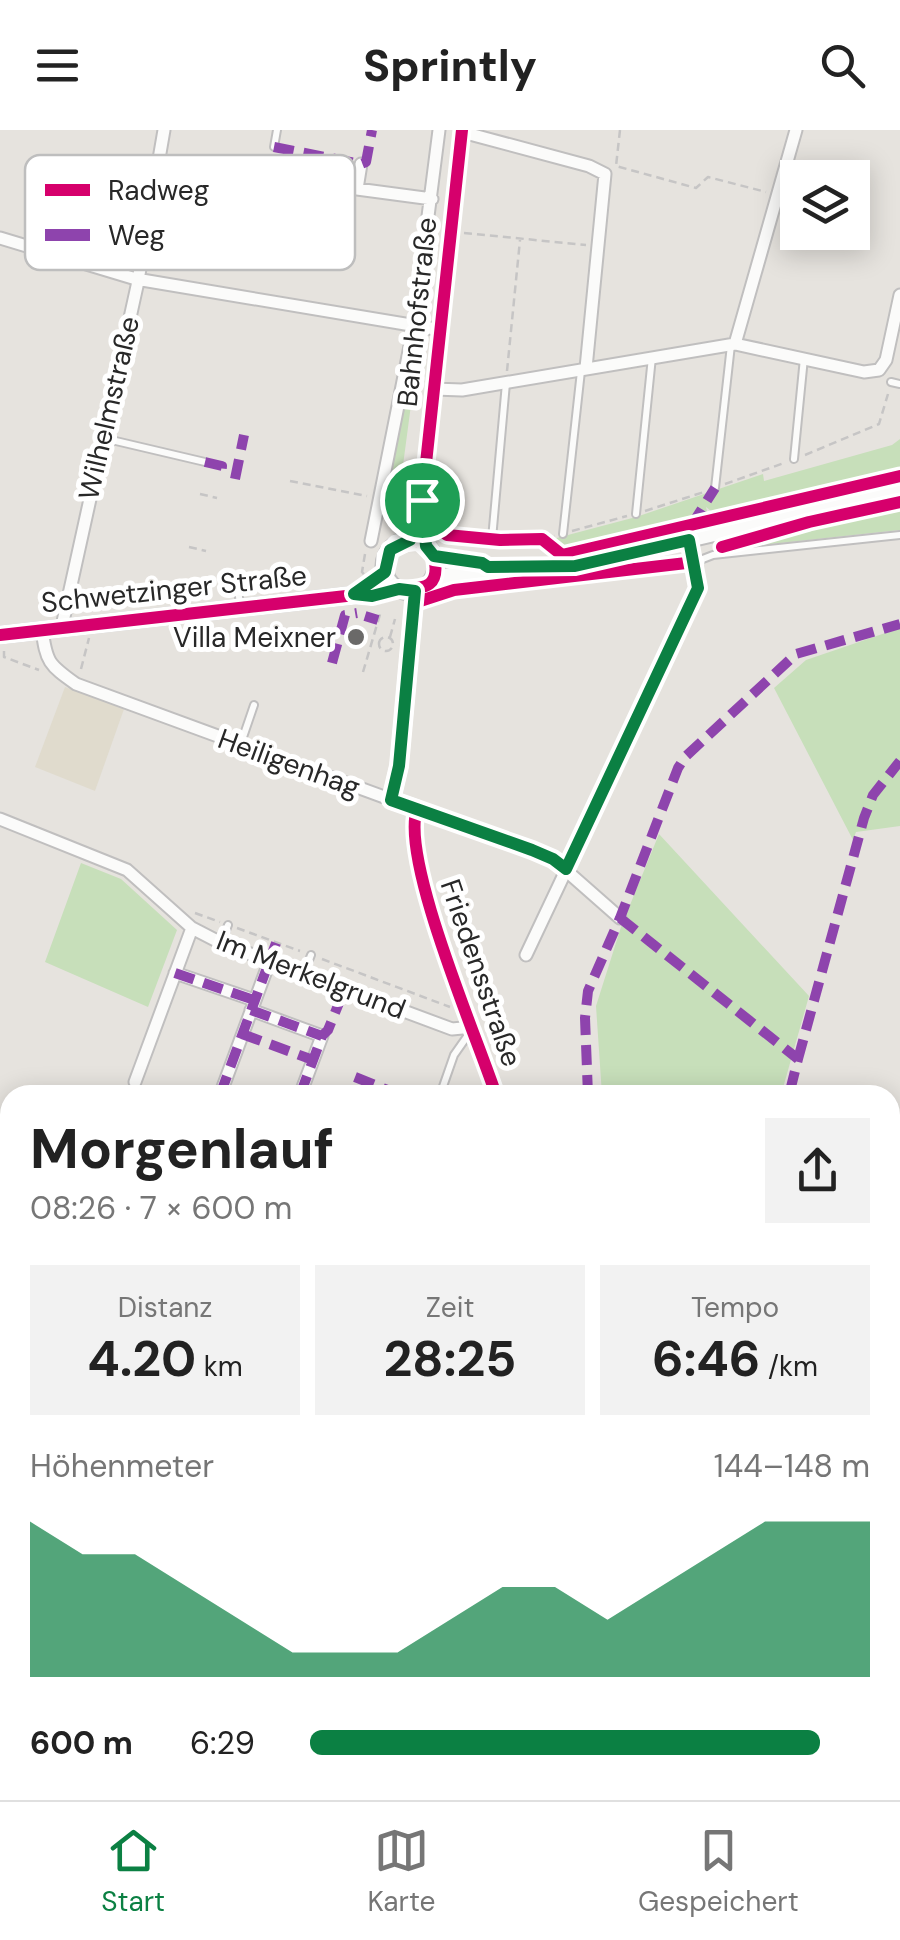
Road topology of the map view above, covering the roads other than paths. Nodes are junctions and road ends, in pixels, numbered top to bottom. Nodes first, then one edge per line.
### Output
1 (164, 130) edge
2 (277, 130) edge
3 (438, 130) edge
4 (796, 130) edge
5 (462, 131) edge
6 (274, 147) dead end
7 (159, 155) edge
8 (360, 164) dead end
9 (616, 166) road end
10 (605, 174) junction
11 (432, 200) junction
12 (0, 238) edge
13 (25, 245) edge
14 (109, 270) edge
15 (138, 270) edge
16 (136, 278) junction
17 (900, 295) edge
18 (414, 326) junction
19 (441, 330) junction
20 (733, 344) junction
21 (652, 357) junction
22 (804, 358) junction
23 (584, 368) junction
24 (890, 382) road end
25 (506, 383) junction
26 (900, 384) edge
27 (434, 389) junction
28 (102, 438) junction
29 (794, 459) road end
30 (206, 462) dead end
31 (715, 488) road end
32 (900, 490) edge
33 (636, 514) road end
34 (564, 534) road end
35 (900, 535) edge
36 (492, 539) dead end
37 (689, 540) junction
38 (372, 542) road end
39 (424, 547) junction
40 (695, 562) junction
41 (488, 567) junction
42 (238, 578) dead end
43 (433, 578) junction
44 (379, 583) junction
45 (407, 590) junction
46 (240, 606) junction
47 (62, 626) junction
48 (42, 629) junction
49 (1, 635) edge
50 (254, 705) dead end
51 (240, 746) junction
52 (391, 800) junction
53 (416, 809) junction
54 (0, 820) edge
55 (566, 869) junction
56 (620, 918) dead end
57 (228, 925) dead end
58 (192, 928) junction
59 (221, 943) junction
60 (526, 955) dead end
61 (311, 956) dead end
62 (270, 960) junction
63 (175, 973) junction
64 (304, 973) junction
65 (253, 1005) junction
66 (473, 1027) junction
67 (135, 1082) joint
68 (137, 1085) edge
69 (224, 1085) edge
70 (304, 1085) edge
71 (444, 1085) edge
72 (493, 1085) edge

1 - 7 street, Wilhelmstraße
2 - 6 lane
3 - 11 street, Bahnhofstraße
4 - 20 street
5 - 10 street
5 - 19 street, Bahnhofstraße
8 - 11 street
9 - 10 lane
10 - 23 street
11 - 18 street, Bahnhofstraße
12 - 13 street
14 - 16 street
15 - 16 street, Wilhelmstraße
16 - 18 street
16 - 28 street, Wilhelmstraße
17 - 22 street
18 - 19 street
18 - 38 street, Bahnhofstraße
19 - 27 street, Bahnhofstraße
20 - 21 street
20 - 22 street
20 - 31 lane
21 - 23 street
21 - 33 lane
22 - 29 lane
23 - 25 street
23 - 34 lane
24 - 26 lane
25 - 27 street
25 - 36 lane
27 - 39 street, Bahnhofstraße
28 - 30 lane
28 - 47 street, Wilhelmstraße
32 - 37 main road
35 - 40 lane
37 - 40 street
37 - 41 main road
39 - 41 main road
39 - 43 main road
39 - 44 main road
40 - 55 street
41 - 43 main road
42 - 46 lane
43 - 45 main road
44 - 45 main road
44 - 46 main road, Schwetzinger Straße
45 - 52 street
46 - 47 main road, Schwetzinger Straße
47 - 48 main road, Schwetzinger Straße
48 - 49 main road, Schwetzinger Straße
48 - 51 street, Heiligenhag
50 - 51 lane
51 - 52 street, Heiligenhag
52 - 53 street, Heiligenhag
53 - 55 street, Heiligenhag
53 - 66 street, Friedensstraße
54 - 58 street, Im Merkelgrund
55 - 56 street, Heiligenhag
55 - 60 street
57 - 59 lane
58 - 59 street, Im Merkelgrund
58 - 63 street
59 - 62 street, Im Merkelgrund
61 - 64 lane
62 - 64 street, Im Merkelgrund
62 - 65 street
63 - 65 street
63 - 67 street
64 - 66 street, Im Merkelgrund
65 - 69 street
65 - 70 street
66 - 71 lane
66 - 72 street, Friedensstraße
67 - 68 lane

